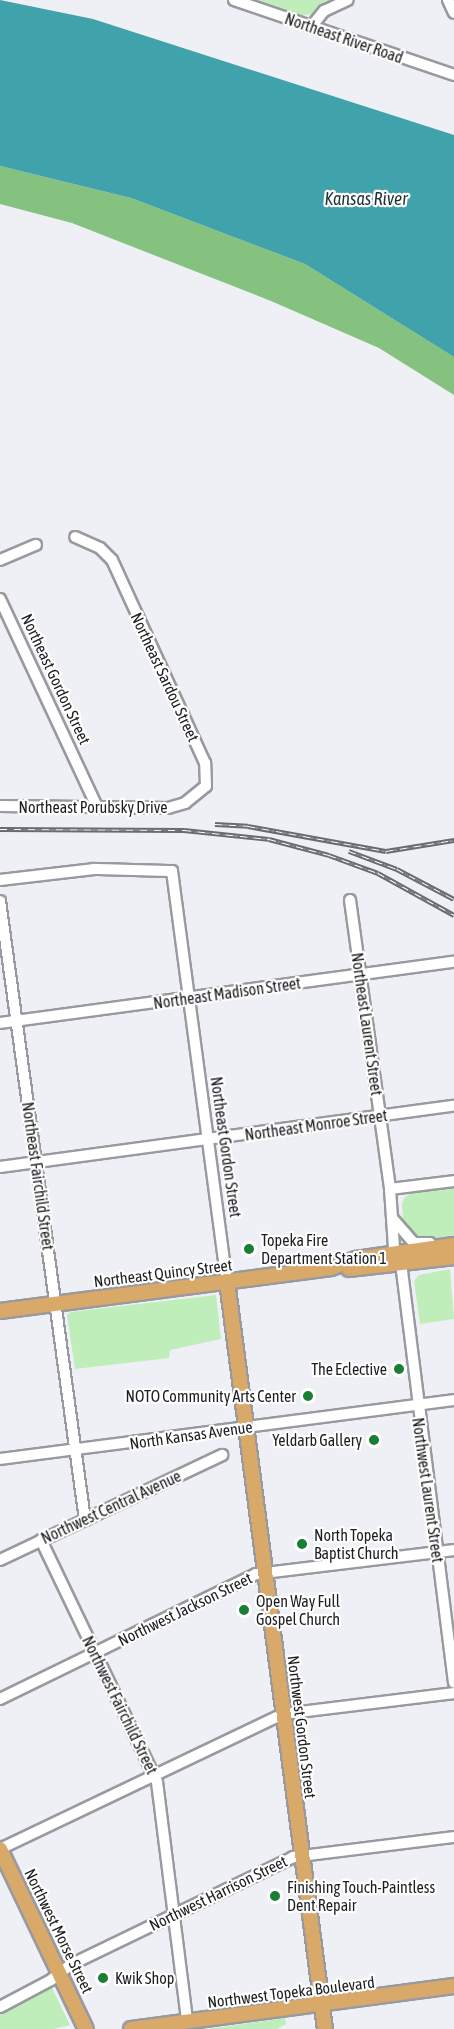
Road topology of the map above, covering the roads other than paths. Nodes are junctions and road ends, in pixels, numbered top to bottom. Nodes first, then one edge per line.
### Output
1 (234, 0) edge
2 (348, 0) edge
3 (448, 0) edge
4 (454, 13) edge
5 (311, 27) junction
6 (454, 75) edge
7 (75, 537) dead end
8 (36, 545) dead end
9 (0, 560) edge
10 (0, 598) edge
11 (186, 803) joint
12 (0, 806) edge
13 (97, 807) junction
14 (0, 880) edge
15 (350, 900) dead end
16 (0, 901) edge
17 (454, 962) edge
18 (360, 974) junction
19 (189, 998) junction
20 (17, 1020) junction
21 (0, 1023) edge
22 (454, 1106) edge
23 (379, 1116) junction
24 (207, 1140) junction
25 (36, 1163) junction
26 (0, 1167) edge
27 (454, 1181) edge
28 (390, 1189) junction
29 (393, 1219) junction
30 (454, 1244) edge
31 (454, 1257) edge
32 (395, 1259) junction
33 (227, 1281) junction
34 (55, 1304) junction
35 (0, 1311) edge
36 (454, 1400) edge
37 (417, 1404) junction
38 (245, 1429) junction
39 (75, 1450) junction
40 (222, 1455) dead end
41 (0, 1459) edge
42 (85, 1520) junction
43 (41, 1540) junction
44 (454, 1550) edge
45 (436, 1551) junction
46 (0, 1560) edge
47 (265, 1573) junction
48 (95, 1653) junction
49 (454, 1683) edge
50 (454, 1693) edge
51 (0, 1699) edge
52 (283, 1714) junction
53 (153, 1774) junction
54 (454, 1837) edge
55 (0, 1849) edge
56 (302, 1856) junction
57 (174, 1914) junction
58 (60, 1973) junction
59 (453, 1986) edge
60 (322, 2004) junction
61 (0, 2007) edge
62 (187, 2021) junction
63 (86, 2029) edge
64 (131, 2029) edge
65 (325, 2029) edge

1 - 5 street, Northeast River Road
2 - 5 street
3 - 4 street
5 - 6 street, Northeast River Road
7 - 11 street, Northeast Sardou Street
8 - 9 street
10 - 13 street, Northeast Gordon Street
11 - 13 street, Northeast Porubsky Drive
12 - 13 street, Northeast Porubsky Drive
14 - 19 street, Northeast Gordon Street
15 - 18 street, Northeast Laurent Street
16 - 20 street, Northeast Fairchild Street
17 - 18 street, Northeast Madison Street
18 - 19 street, Northeast Madison Street
18 - 23 street, Northeast Laurent Street
19 - 20 street, Northeast Madison Street
19 - 24 street, Northeast Gordon Street
20 - 21 street, Northeast Madison Street
20 - 25 street, Northeast Fairchild Street
22 - 23 street, Northeast Monroe Street
23 - 24 street, Northeast Monroe Street
23 - 28 street, Northeast Laurent Street
24 - 25 street, Northeast Monroe Street
24 - 33 street, Northeast Gordon Street
25 - 26 street, Northeast Monroe Street
25 - 34 street, Northeast Fairchild Street
27 - 28 street
28 - 29 street, Northeast Laurent Street
29 - 30 street
29 - 32 street, Northeast Laurent Street
30 - 32 main road, Northeast Quincy Street
31 - 32 main road, Northeast Quincy Street
32 - 33 main road, Northeast Quincy Street
32 - 37 street, Northeast Laurent Street
33 - 34 main road, Northeast Quincy Street
33 - 38 main road, Northeast Gordon Street
34 - 35 main road, Northeast Quincy Street
34 - 39 street, Northeast Fairchild Street
36 - 37 street, North Kansas Avenue
37 - 38 street, North Kansas Avenue
37 - 45 street, Northwest Laurent Street
38 - 39 street, North Kansas Avenue
38 - 47 main road, Northwest Gordon Street
39 - 41 street, North Kansas Avenue
39 - 42 street
40 - 42 street, Northwest Central Avenue
42 - 43 street, Northwest Central Avenue
43 - 46 street, Northwest Central Avenue
43 - 48 street, Northwest Fairchild Street
44 - 45 street, Northwest Jackson Street
45 - 47 street, Northwest Jackson Street
45 - 49 street, Northwest Laurent Street
47 - 48 street, Northwest Jackson Street
47 - 52 main road, Northwest Gordon Street
48 - 51 street, Northwest Jackson Street
48 - 53 street, Northwest Fairchild Street
50 - 52 street
52 - 53 street
52 - 56 main road, Northwest Gordon Street
53 - 55 street
53 - 57 street, Northwest Fairchild Street
54 - 56 street, Northwest Harrison Street
55 - 58 main road, Northwest Morse Street
56 - 57 street, Northwest Harrison Street
56 - 60 main road, Northwest Gordon Street
57 - 58 street, Northwest Harrison Street
57 - 62 street, Northwest Fairchild Street
58 - 61 street, Northwest Harrison Street
58 - 63 main road, Northwest Morse Street
59 - 60 main road, Northwest Topeka Boulevard
60 - 62 main road, Northwest Topeka Boulevard
60 - 65 main road, Northwest Gordon Street
62 - 64 main road, Northwest Topeka Boulevard

